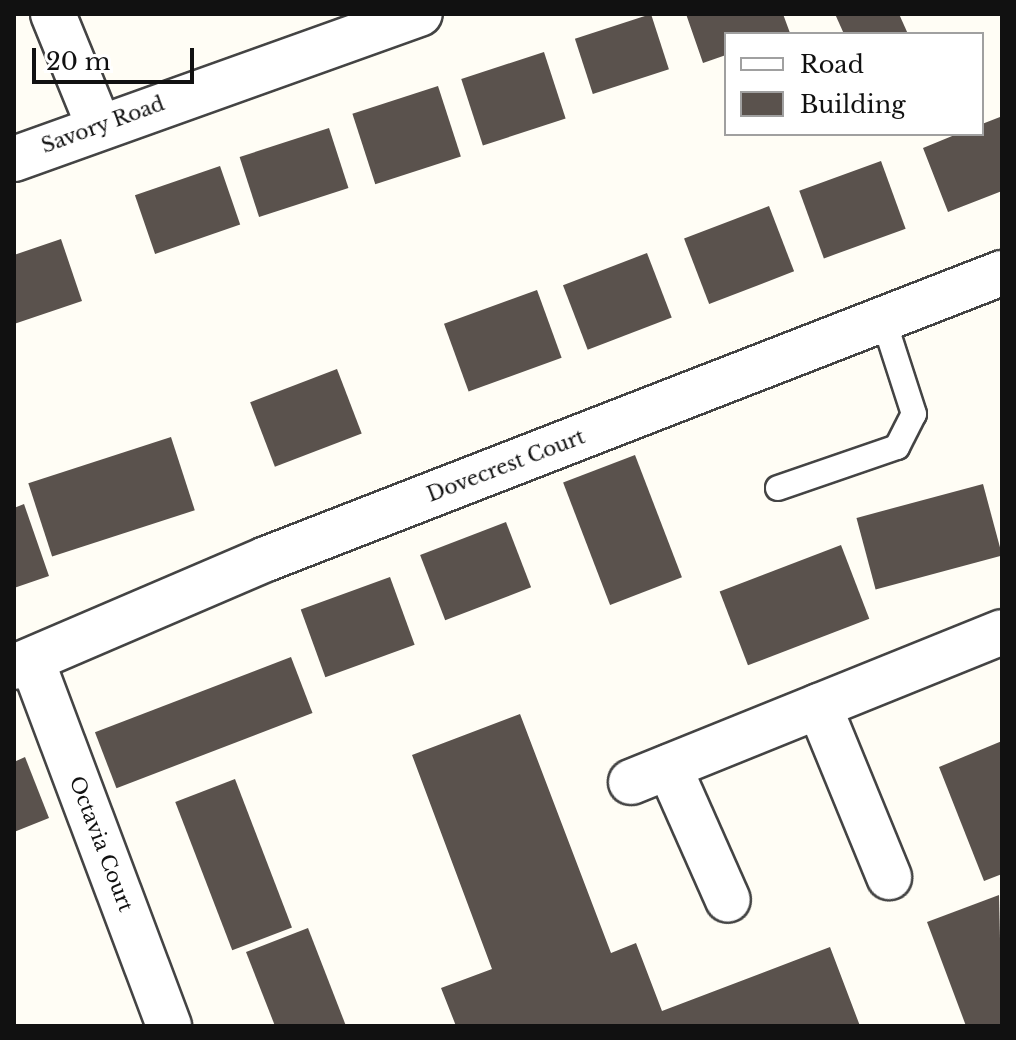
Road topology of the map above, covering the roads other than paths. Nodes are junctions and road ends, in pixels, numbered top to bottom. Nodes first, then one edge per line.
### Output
1 (53, 14) edge
2 (420, 14) edge
3 (98, 124) junction
4 (14, 159) edge
5 (1002, 273) edge
6 (884, 321) junction
7 (778, 488) dead end
8 (1002, 632) edge
9 (23, 664) edge
10 (819, 706) junction
11 (889, 877) dead end
12 (728, 900) dead end
13 (169, 1026) edge

1 - 3 street
2 - 3 street, Savory Road
3 - 4 street, Savory Road
5 - 6 street, Dovecrest Court
6 - 7 lane
6 - 9 street, Dovecrest Court
8 - 10 street
9 - 13 street, Octavia Court
10 - 11 street
10 - 12 street

